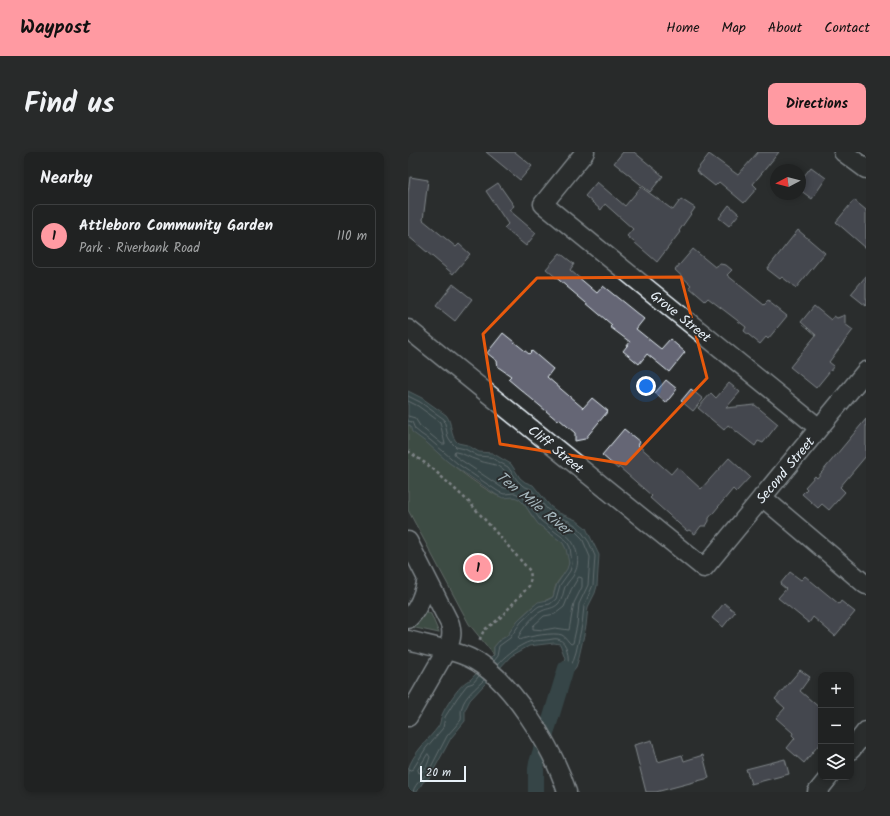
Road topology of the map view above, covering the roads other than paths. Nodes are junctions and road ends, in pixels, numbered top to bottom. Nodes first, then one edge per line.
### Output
1 (585, 152) edge
2 (843, 152) edge
3 (866, 169) edge
4 (408, 329) edge
5 (866, 372) edge
6 (820, 428) junction
7 (762, 497) junction
8 (408, 541) edge
9 (704, 568) joint
10 (427, 579) junction
11 (866, 585) edge
12 (408, 619) edge
13 (408, 640) edge
14 (446, 651) junction
15 (408, 717) edge
16 (866, 730) edge
17 (854, 746) edge
18 (827, 780) edge
19 (567, 792) edge
20 (817, 792) edge

1 - 6 street, Grove Street
2 - 3 street
4 - 9 street, Cliff Street
5 - 6 street, Second Street
6 - 7 street, Second Street
7 - 9 street, Second Street
7 - 11 street
8 - 10 street
10 - 12 street
10 - 14 street
13 - 14 street
14 - 15 street
14 - 19 street
16 - 17 street
18 - 20 street

